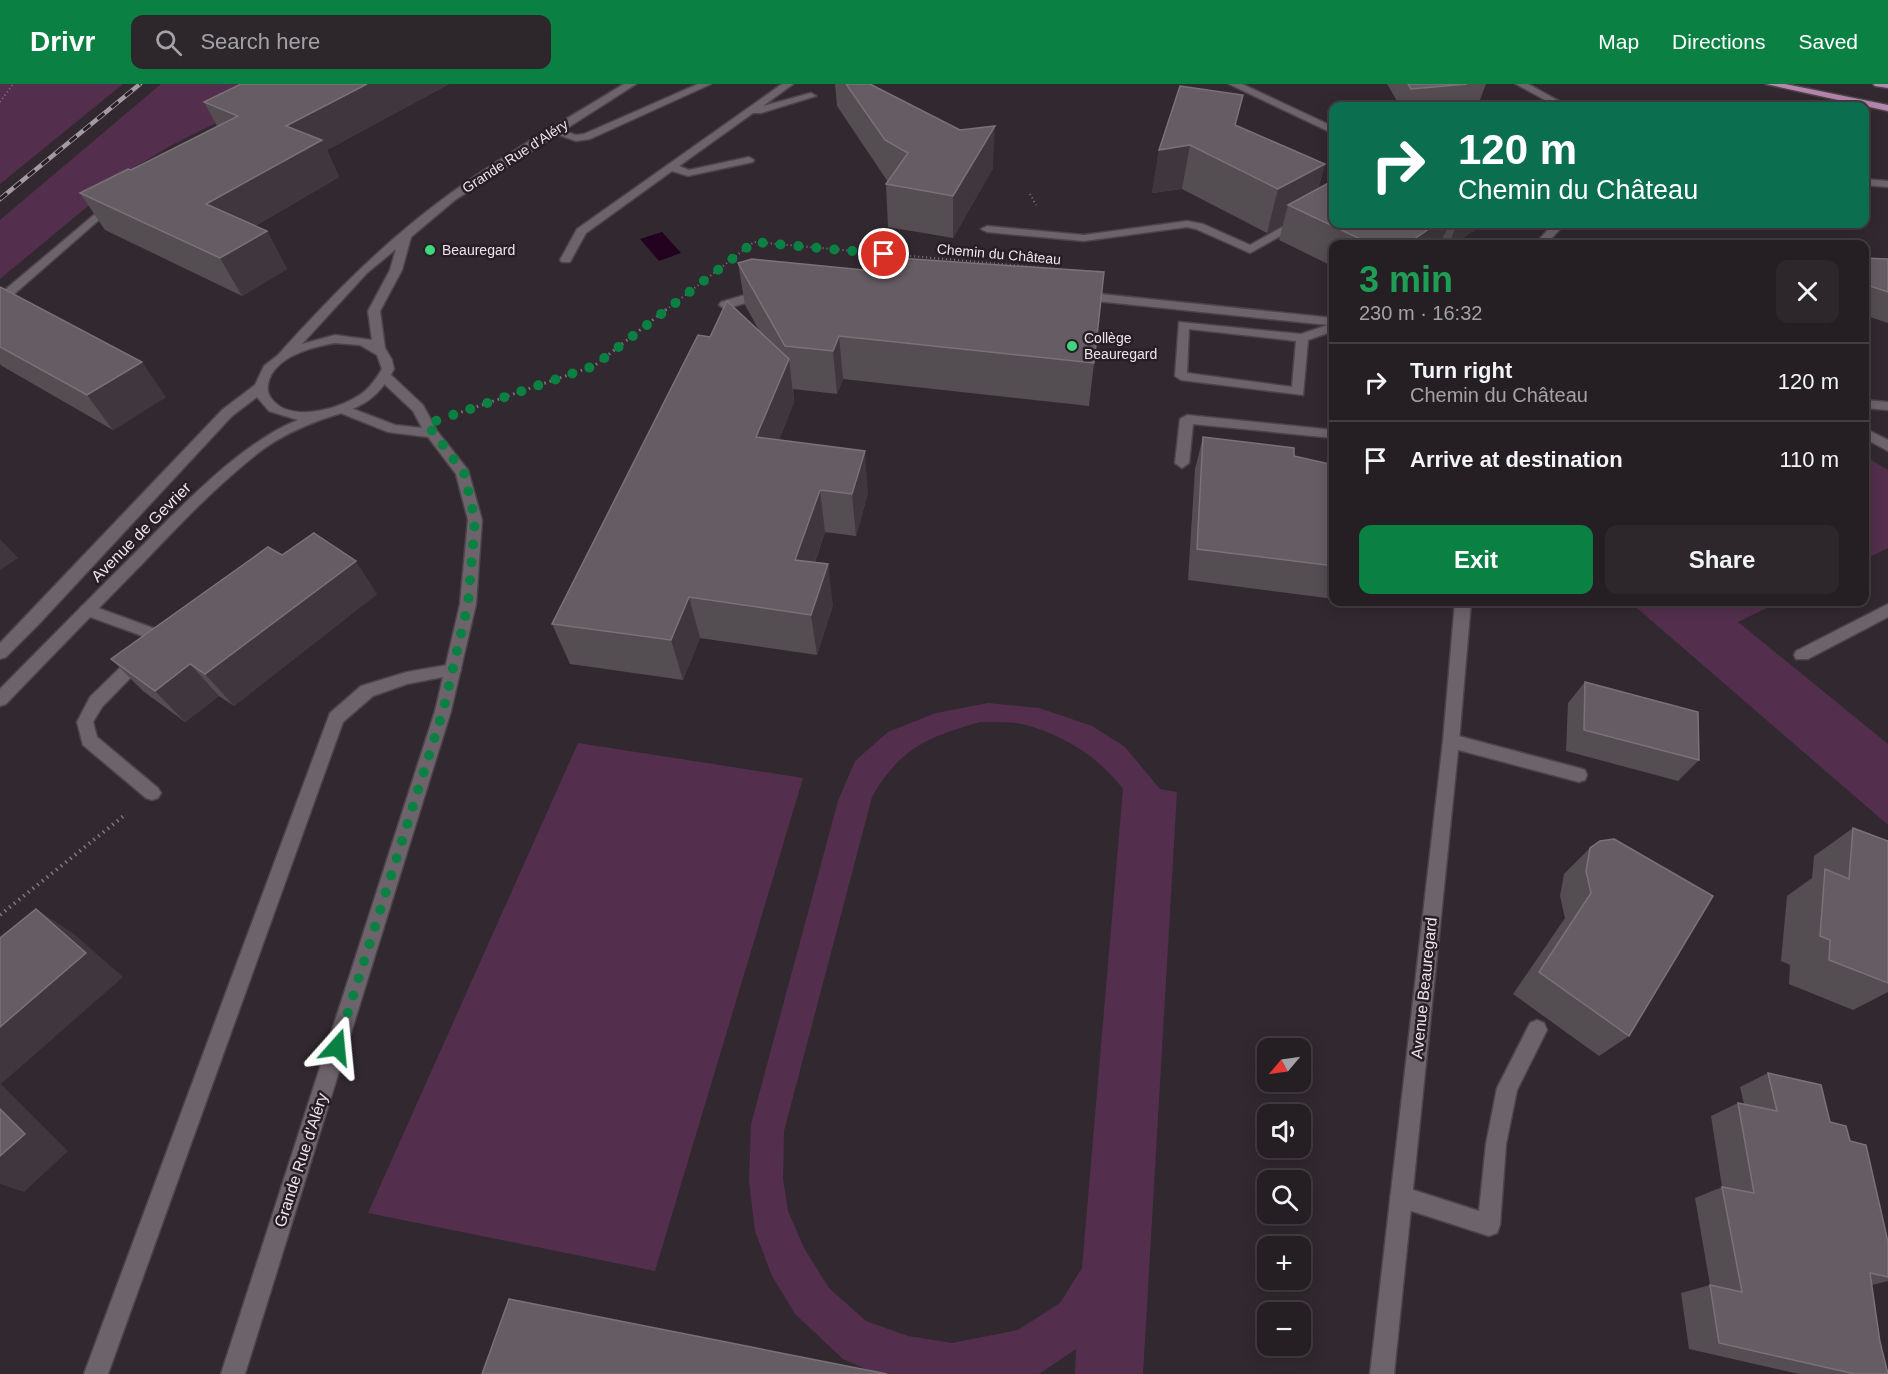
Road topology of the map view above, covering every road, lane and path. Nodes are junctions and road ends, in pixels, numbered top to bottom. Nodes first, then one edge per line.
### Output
1 (13, 84) edge
2 (631, 84) edge
3 (706, 84) edge
4 (788, 84) edge
5 (1234, 84) edge
6 (1521, 84) edge
7 (1771, 84) edge
8 (1878, 84) edge
9 (1888, 85) edge
10 (811, 96) dead end
11 (0, 102) edge
12 (1555, 102) edge
13 (1859, 102) edge
14 (1869, 104) edge
15 (1888, 108) edge
16 (747, 113) junction
17 (1329, 129) edge
18 (553, 131) junction
19 (749, 159) dead end
20 (671, 167) junction
21 (1869, 182) edge
22 (1888, 184) edge
23 (124, 193) edge
24 (1329, 204) edge
25 (1555, 228) edge
26 (987, 229) dead end
27 (405, 237) junction
28 (1544, 240) edge
29 (566, 260) dead end
30 (1065, 270) edge
31 (782, 288) edge
32 (1063, 294) edge
33 (0, 300) edge
34 (725, 304) edge
35 (1329, 321) edge
36 (1329, 329) edge
37 (1302, 338) junction
38 (379, 348) junction
39 (283, 357) junction
40 (385, 377) junction
41 (261, 387) junction
42 (1869, 404) edge
43 (1888, 406) edge
44 (343, 409) junction
45 (324, 414) junction
46 (429, 429) junction
47 (1329, 433) edge
48 (1869, 435) edge
49 (1888, 446) edge
50 (1182, 463) dead end
51 (1463, 606) edge
52 (87, 610) junction
53 (1888, 610) edge
54 (174, 629) edge
55 (159, 636) junction
56 (0, 653) edge
57 (1802, 655) dead end
58 (453, 670) junction
59 (0, 699) edge
60 (1451, 741) junction
61 (1579, 775) dead end
62 (152, 793) joint
63 (0, 915) edge
64 (1537, 1030) dead end
65 (1401, 1197) junction
66 (96, 1374) edge
67 (233, 1374) edge
68 (1382, 1374) edge

1 - 11 path
2 - 18 street, Grande Rue d'Aléry
3 - 18 street
4 - 16 street
5 - 17 street
6 - 12 street
7 - 13 highway
8 - 9 highway
10 - 16 street
14 - 15 highway
16 - 20 street
18 - 27 street, Grande Rue d'Aléry
19 - 20 street
20 - 29 street
21 - 22 street
23 - 33 street
24 - 26 street
25 - 28 street
27 - 38 street
27 - 39 street, Grande Rue d'Aléry
30 - 46 path, Chemin du Château
31 - 34 street
32 - 35 street
36 - 37 street
37 - 37 street
38 - 39 street
38 - 40 street
39 - 41 street
40 - 44 street
40 - 46 street, Grande Rue d'Aléry
41 - 45 street
41 - 56 street, Avenue de Gevrier
42 - 43 street
44 - 45 street
44 - 46 street
45 - 52 street, Avenue de Gevrier
46 - 58 street, Grande Rue d'Aléry
47 - 50 street
48 - 49 street
51 - 60 street, Avenue Beauregard
52 - 55 street
52 - 59 street, Avenue de Gevrier
53 - 57 street
54 - 55 street
55 - 62 street
58 - 66 street
58 - 67 street, Grande Rue d'Aléry
60 - 61 street
60 - 65 street, Avenue Beauregard
62 - 63 path
64 - 65 street
65 - 68 street, Avenue Beauregard

